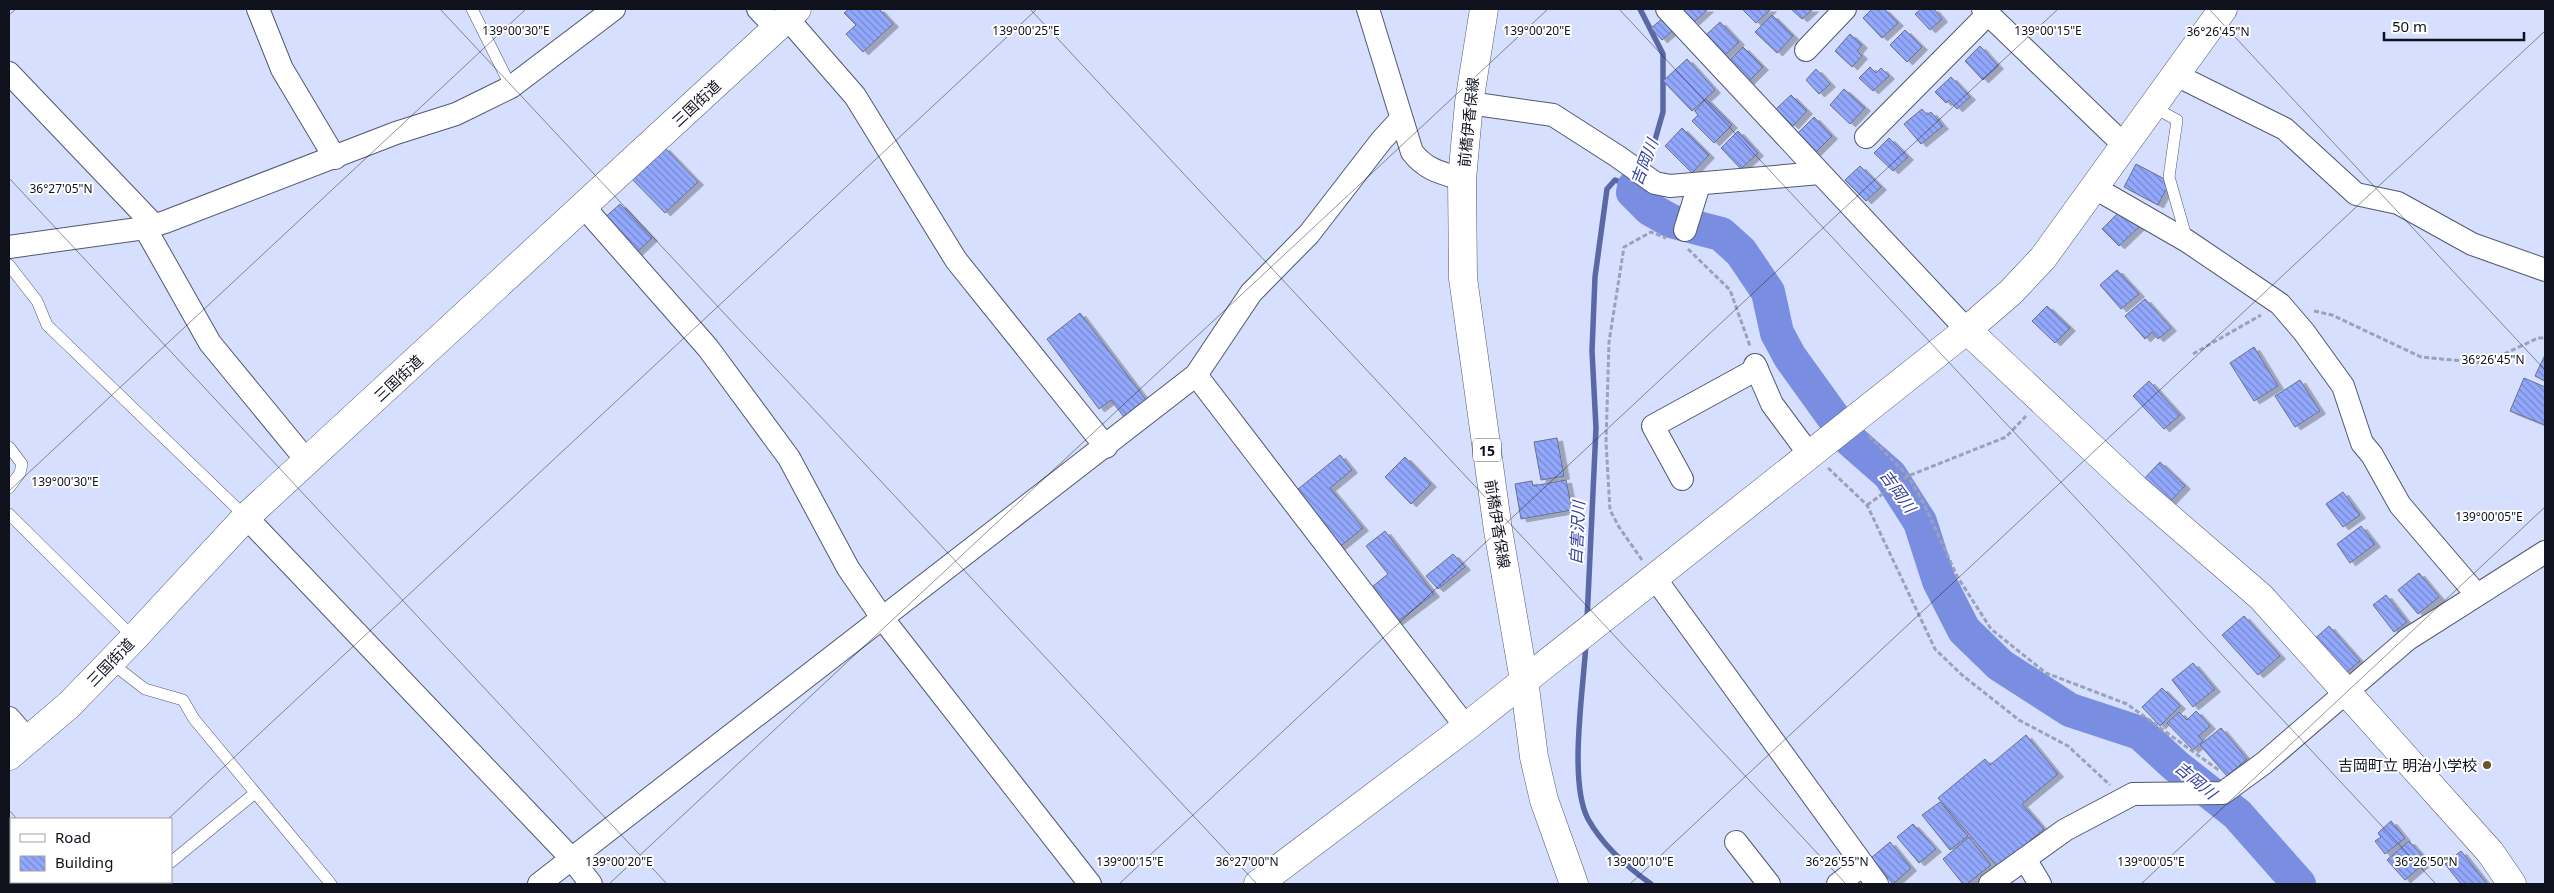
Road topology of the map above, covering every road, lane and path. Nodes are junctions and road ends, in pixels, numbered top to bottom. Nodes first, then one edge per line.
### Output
1 (258, 9) edge
2 (472, 9) edge
3 (614, 9) edge
4 (1368, 9) edge
5 (1484, 9) edge
6 (1667, 9) edge
7 (1845, 9) edge
8 (2223, 9) edge
9 (1986, 11) edge
10 (779, 16) edge
11 (1806, 50) dead end
12 (9, 73) edge
13 (2176, 75) junction
14 (511, 87) junction
15 (1469, 103) junction
16 (2153, 107) junction
17 (1401, 119) junction
18 (1866, 137) dead end
19 (2125, 146) junction
20 (334, 158) junction
21 (1820, 172) junction
22 (1462, 179) junction
23 (1699, 185) junction
24 (2095, 188) junction
25 (584, 207) junction
26 (149, 226) junction
27 (1687, 228) junction
28 (2187, 241) junction
29 (9, 247) edge
30 (9, 265) edge
31 (2545, 270) edge
32 (2280, 304) junction
33 (1967, 330) junction
34 (2545, 338) edge
35 (2193, 354) dead end
36 (1756, 367) junction
37 (1196, 375) junction
38 (2042, 400) junction
39 (1849, 422) junction
40 (9, 447) edge
41 (1106, 447) junction
42 (1815, 450) junction
43 (307, 461) junction
44 (1908, 476) junction
45 (1682, 480) dead end
46 (9, 488) edge
47 (1867, 505) junction
48 (9, 514) edge
49 (246, 517) junction
50 (2545, 552) edge
51 (1654, 577) junction
52 (2477, 595) junction
53 (884, 619) junction
54 (134, 638) junction
55 (110, 662) junction
56 (1524, 680) junction
57 (2347, 694) junction
58 (9, 718) edge
59 (1466, 727) junction
60 (19, 748) edge
61 (2230, 788) junction
62 (255, 793) junction
63 (2126, 797) junction
64 (1736, 842) dead end
65 (572, 859) junction
66 (2025, 859) junction
67 (172, 861) edge
68 (1863, 865) junction
69 (331, 884) edge
70 (539, 884) edge
71 (591, 884) edge
72 (1090, 884) edge
73 (1258, 884) edge
74 (1574, 884) edge
75 (1769, 884) edge
76 (1838, 884) edge
77 (1877, 884) edge
78 (1990, 884) edge
79 (2040, 884) edge
80 (2512, 884) edge

1 - 20 street
2 - 14 lane
3 - 14 street
4 - 17 street
5 - 15 street, 前橋伊香保線 / 15
6 - 21 street
7 - 11 street
8 - 13 street
9 - 18 street
9 - 19 street
10 - 25 street, 三国街道
10 - 41 street
12 - 26 street
13 - 16 street
13 - 31 street
14 - 20 street
15 - 22 street, 前橋伊香保線 / 15
15 - 23 street
16 - 19 street
16 - 28 lane
17 - 22 street
17 - 37 street
19 - 24 street
20 - 26 street
21 - 23 street
21 - 33 street
22 - 56 street, 前橋伊香保線 / 15
23 - 27 street
24 - 28 street
24 - 33 street
25 - 43 street, 三国街道
25 - 53 street
26 - 29 street
26 - 43 street
27 - 36 path
27 - 51 path
28 - 32 street
30 - 49 lane
32 - 34 path
32 - 35 path
32 - 52 street
33 - 38 street
33 - 39 street
36 - 42 street
36 - 45 street
37 - 41 street
37 - 59 street
38 - 44 path
38 - 57 street
39 - 42 street
39 - 44 path
40 - 46 lane
41 - 53 street
42 - 47 path
42 - 51 street
43 - 49 street, 三国街道
44 - 47 path
44 - 61 path
47 - 63 path
48 - 54 lane
49 - 54 street, 三国街道
49 - 65 street
50 - 52 street
51 - 56 street
51 - 68 street
52 - 57 street
53 - 65 street
53 - 72 street
54 - 55 street, 三国街道
55 - 60 street, 三国街道
55 - 62 lane
56 - 59 street
56 - 74 street, 前橋伊香保線 / 15
57 - 61 street
57 - 80 street
58 - 60 street
59 - 73 street
61 - 63 street
62 - 67 lane
62 - 69 lane
63 - 66 street
64 - 75 street
65 - 70 street
65 - 71 street
66 - 78 street
66 - 79 street
68 - 76 street
68 - 77 street

